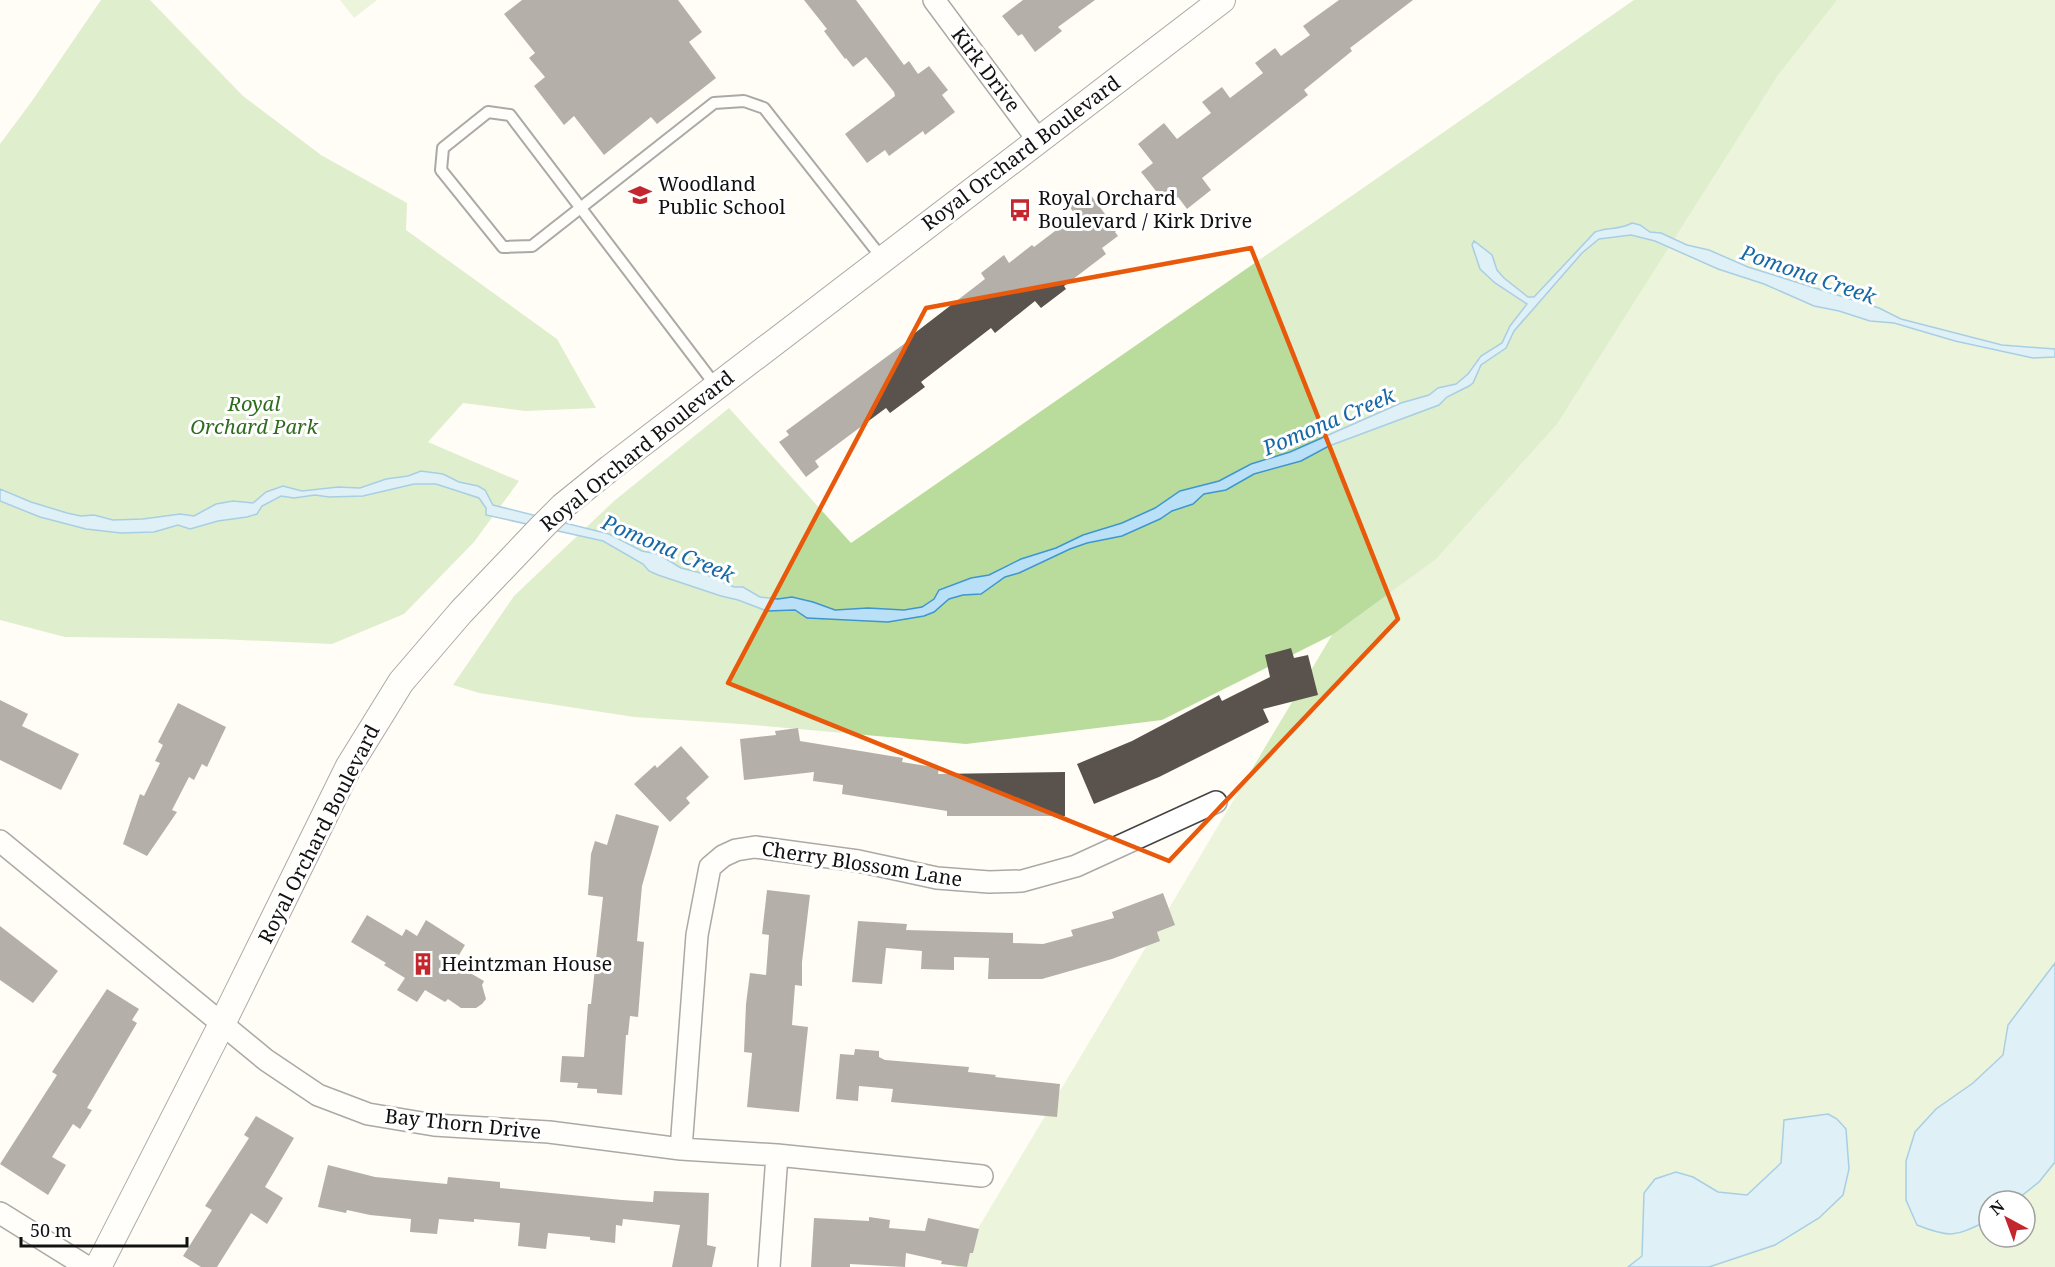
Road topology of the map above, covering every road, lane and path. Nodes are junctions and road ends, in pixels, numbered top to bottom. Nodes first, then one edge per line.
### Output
1 (934, 0) edge
2 (1222, 0) edge
3 (1038, 140) junction
4 (580, 209) junction
5 (882, 258) junction
6 (716, 386) junction
7 (1216, 802) dead end
8 (0, 840) edge
9 (223, 1022) junction
10 (681, 1149) junction
11 (777, 1155) junction
12 (982, 1176) dead end
13 (0, 1213) edge
14 (87, 1267) edge
15 (98, 1267) edge
16 (769, 1267) edge

1 - 3 street, Kirk Drive
2 - 3 street, Royal Orchard Boulevard
3 - 5 street, Royal Orchard Boulevard
4 - 4 lane
4 - 5 lane
4 - 6 lane
5 - 6 street, Royal Orchard Boulevard
6 - 9 street, Royal Orchard Boulevard
7 - 10 street, Cherry Blossom Lane
8 - 9 street, Bay Thorn Drive
9 - 10 street, Bay Thorn Drive
9 - 15 street, Royal Orchard Boulevard
10 - 11 street, Bay Thorn Drive
11 - 12 street, Bay Thorn Drive
11 - 16 street
13 - 14 street

